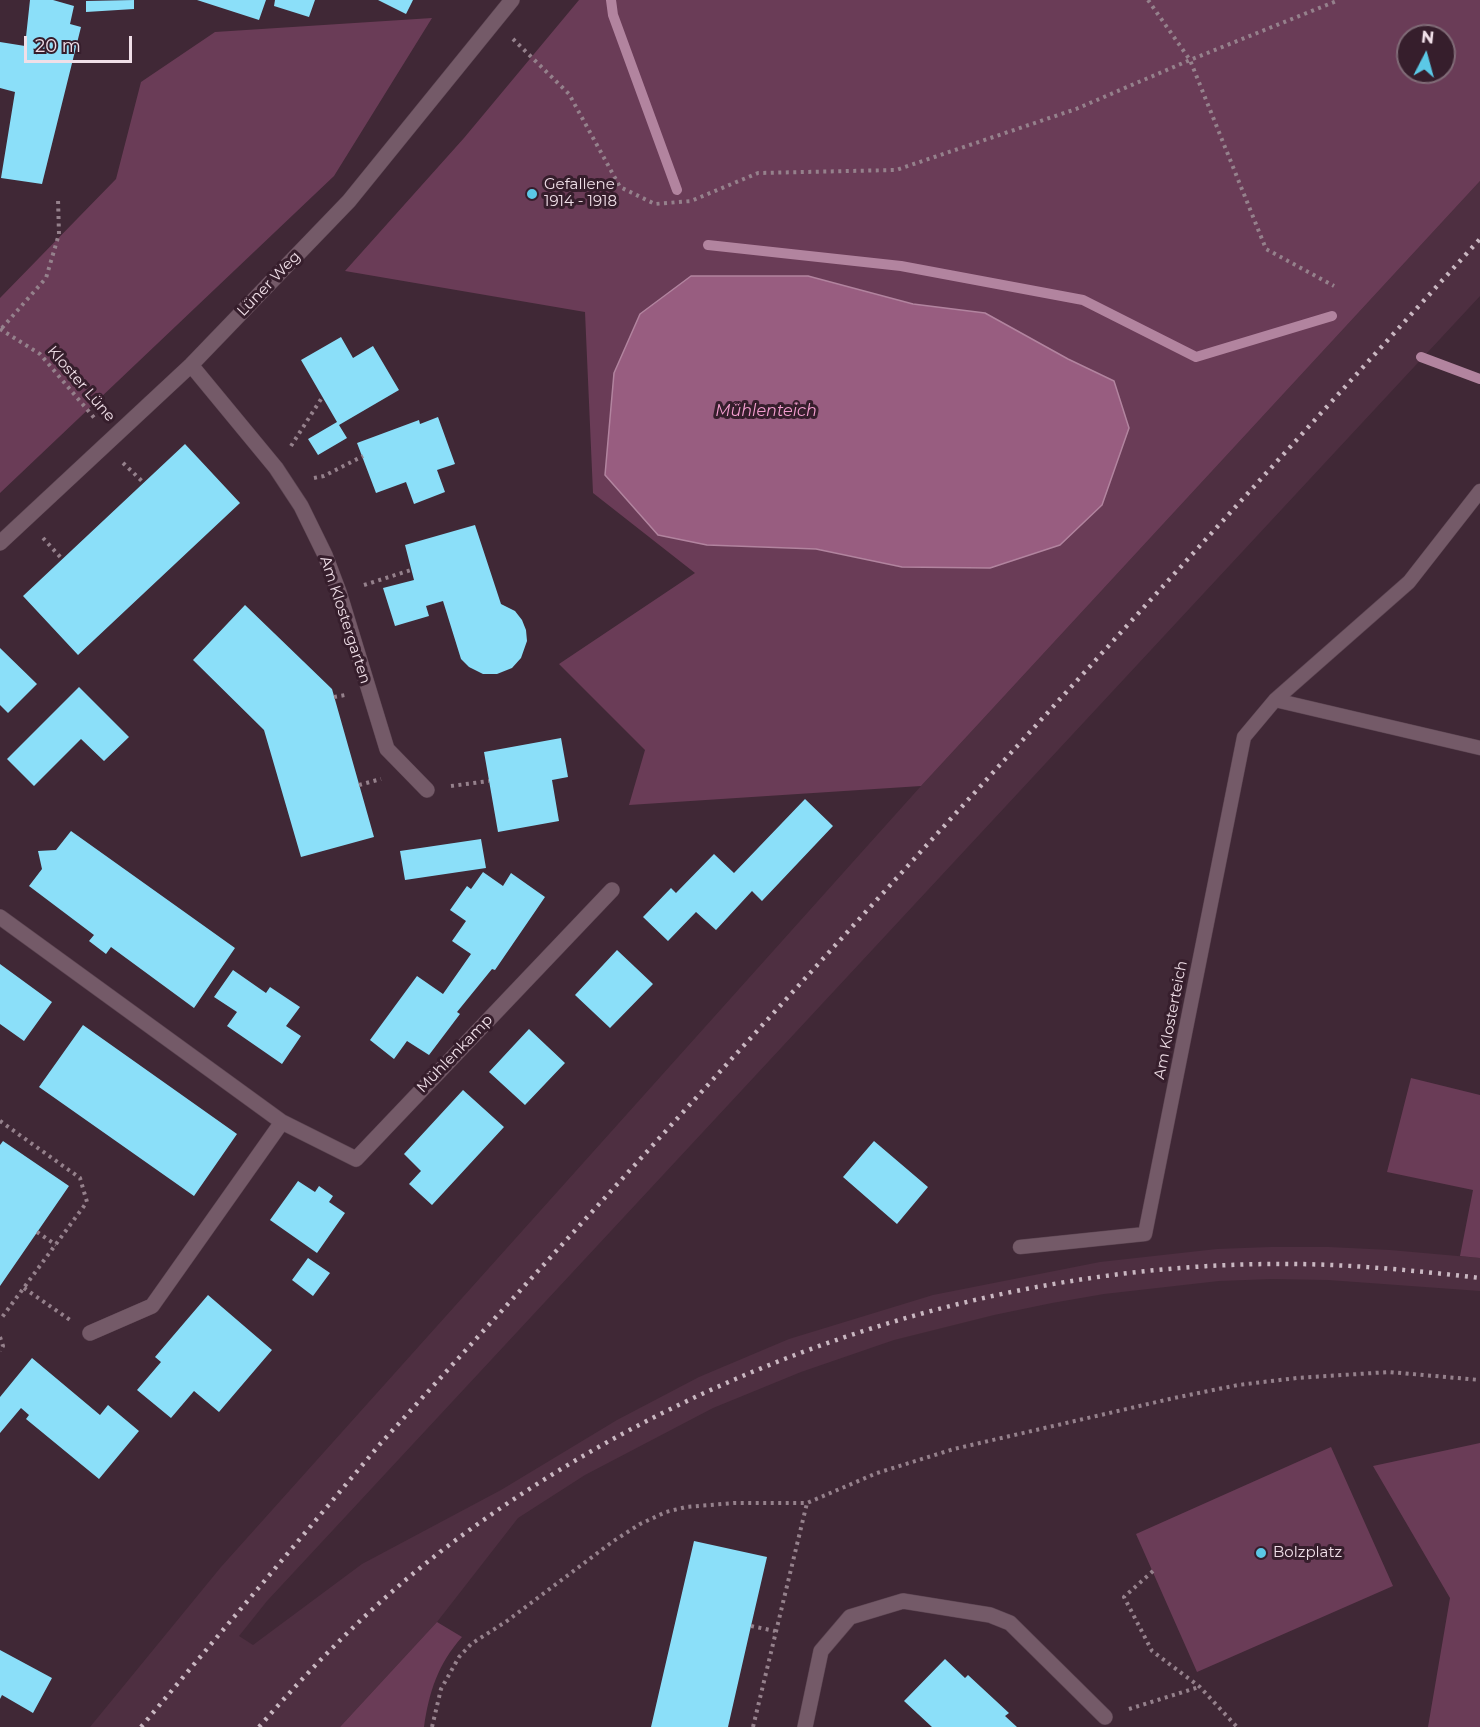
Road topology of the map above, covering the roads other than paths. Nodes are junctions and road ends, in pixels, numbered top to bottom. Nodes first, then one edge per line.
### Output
1 (512, 0) edge
2 (191, 365) junction
3 (1480, 491) edge
4 (0, 543) edge
5 (1275, 700) junction
6 (1480, 748) edge
7 (427, 790) road end
8 (612, 890) dead end
9 (0, 917) edge
10 (282, 1122) junction
11 (1020, 1247) dead end
12 (90, 1333) road end
13 (1105, 1717) road end
14 (805, 1727) edge

1 - 2 street, Lüner Weg
2 - 4 street, Lüner Weg
2 - 7 street, Am Klostergarten
3 - 5 lane, Am Klosterteich
5 - 6 lane
5 - 11 lane, Am Klosterteich
8 - 10 street, Mühlenkamp
9 - 10 street, Mühlenkamp
10 - 12 street
13 - 14 street

